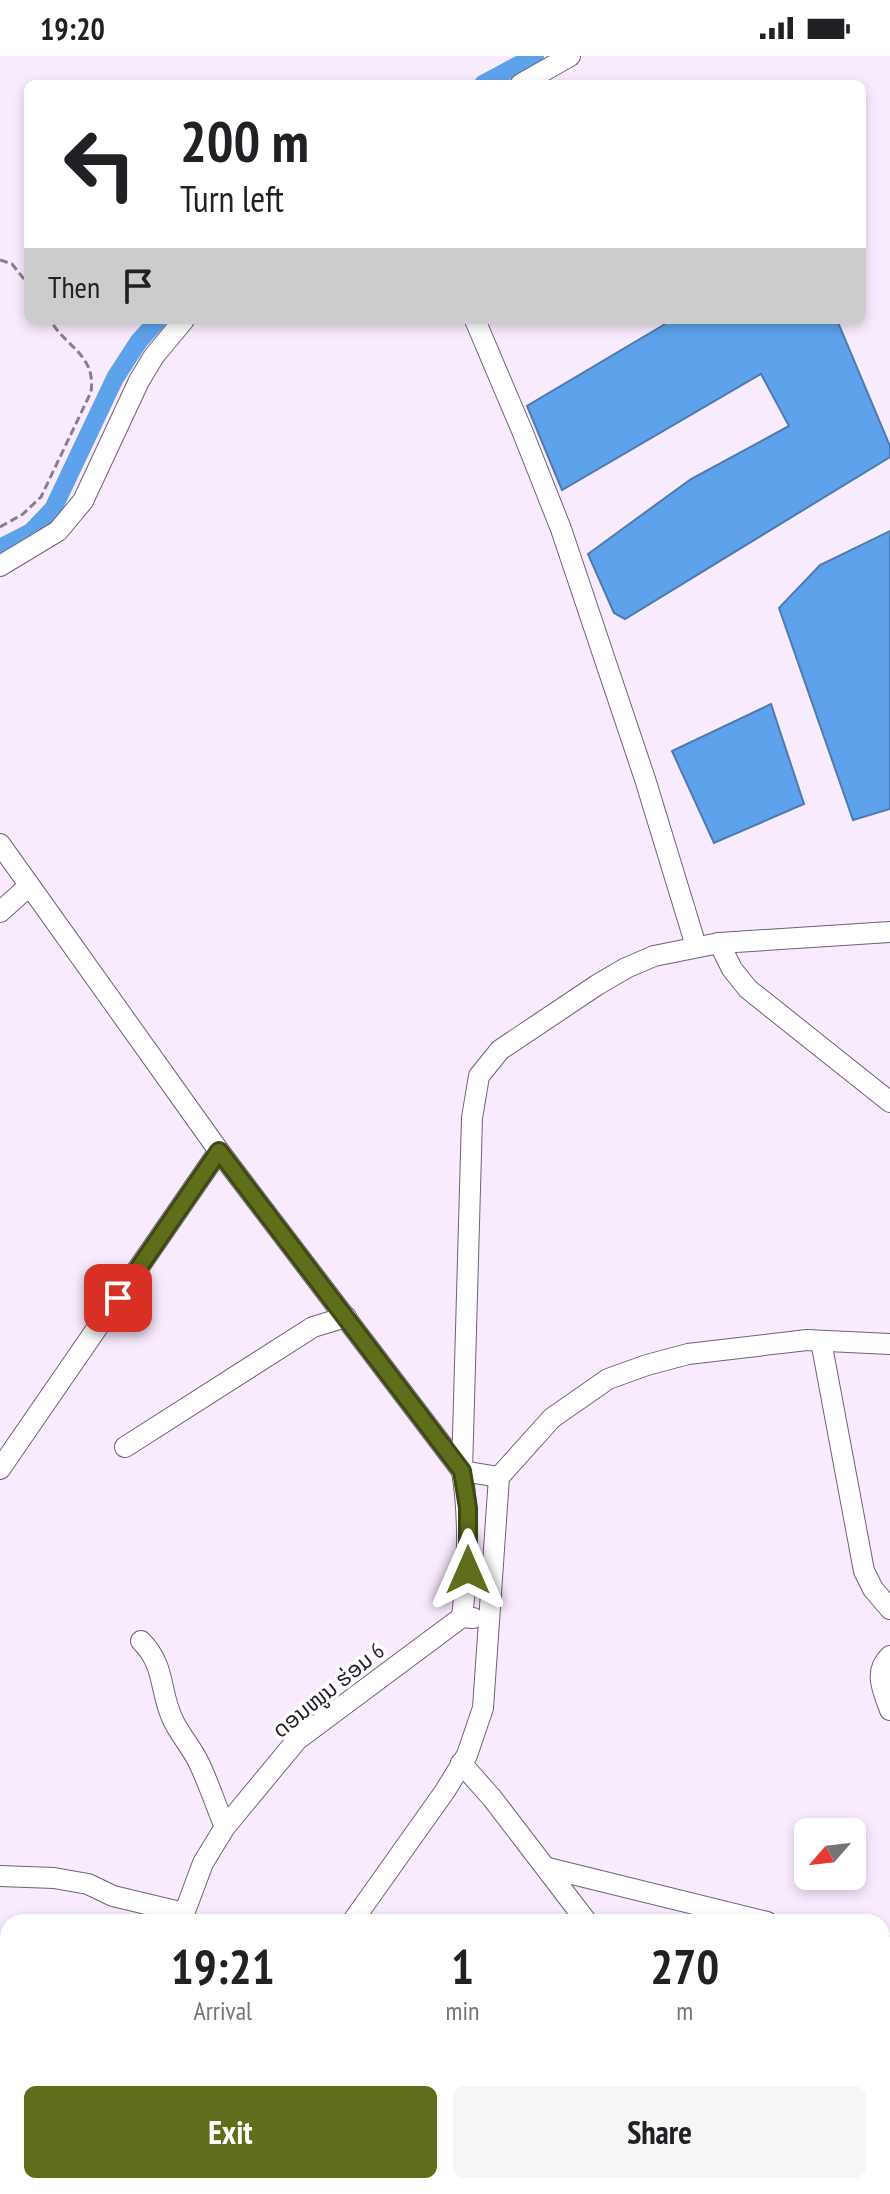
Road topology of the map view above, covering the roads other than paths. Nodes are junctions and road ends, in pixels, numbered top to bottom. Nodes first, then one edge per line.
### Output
1 (570, 56) edge
2 (528, 80) edge
3 (181, 324) edge
4 (477, 324) edge
5 (0, 566) edge
6 (0, 844) edge
7 (29, 886) junction
8 (0, 912) edge
9 (890, 932) edge
10 (719, 943) junction
11 (696, 946) junction
12 (890, 1102) edge
13 (219, 1151) junction
14 (346, 1317) junction
15 (821, 1341) junction
16 (890, 1344) edge
17 (125, 1447) dead end
18 (0, 1469) edge
19 (462, 1471) junction
20 (499, 1477) junction
21 (890, 1609) edge
22 (462, 1617) junction
23 (489, 1619) junction
24 (141, 1641) dead end
25 (890, 1656) edge
26 (890, 1710) edge
27 (461, 1763) junction
28 (225, 1827) junction
29 (548, 1868) junction
30 (0, 1876) edge
31 (170, 1914) edge
32 (184, 1914) edge
33 (358, 1914) edge
34 (581, 1914) edge
35 (735, 1914) edge

1 - 2 street
3 - 5 street
4 - 11 street
6 - 7 street
7 - 8 street
7 - 13 street
9 - 10 street
10 - 11 street
10 - 12 street
11 - 19 street
13 - 14 street
13 - 18 street
14 - 17 street
14 - 19 street
15 - 16 street
15 - 20 street
15 - 21 street
19 - 20 street
19 - 22 street
20 - 23 street
22 - 23 street
22 - 28 street, ດອນໜູນ ຮ່ອມ 6
23 - 27 street
24 - 28 street
25 - 26 street
27 - 29 street
27 - 33 street
28 - 32 street, ດອນໜູນ ຮ່ອມ 6
29 - 34 street
29 - 35 street
30 - 31 street

